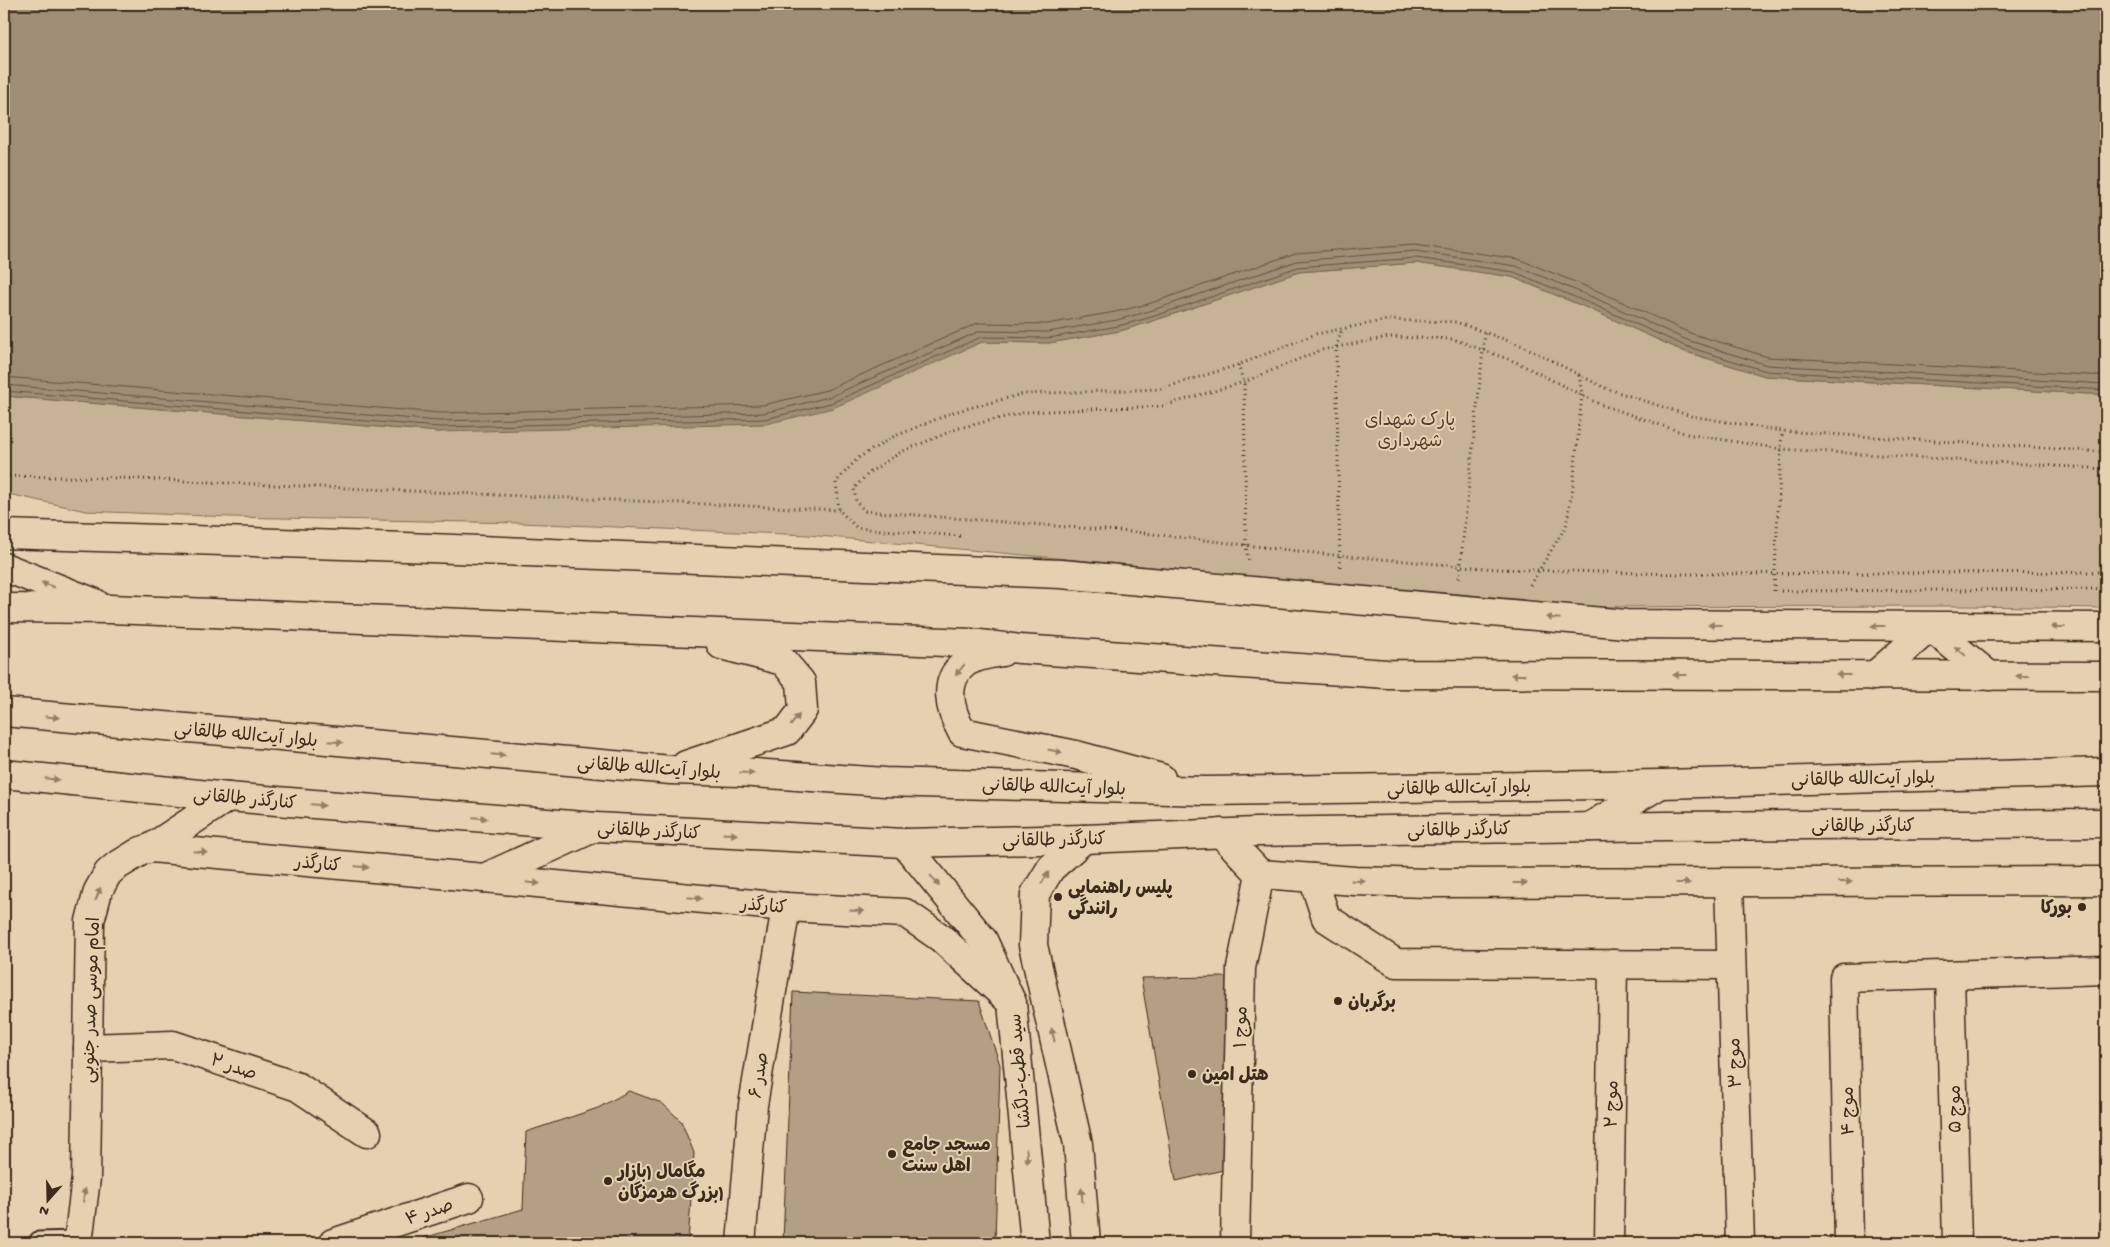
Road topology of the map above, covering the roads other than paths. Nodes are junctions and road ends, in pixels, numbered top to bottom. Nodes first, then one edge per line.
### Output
1 (4, 534) edge
2 (4, 567) edge
3 (4, 608) edge
4 (110, 609) junction
5 (1930, 627) junction
6 (2106, 627) edge
7 (668, 631) junction
8 (1020, 649) junction
9 (1874, 676) junction
10 (1990, 676) junction
11 (2106, 676) edge
12 (4, 712) edge
13 (671, 770) junction
14 (2106, 772) edge
15 (4, 774) edge
16 (1662, 784) junction
17 (1206, 791) junction
18 (228, 797) junction
19 (2106, 823) edge
20 (596, 827) junction
21 (1589, 827) junction
22 (1221, 833) junction
23 (1084, 839) junction
24 (904, 842) junction
25 (151, 848) junction
26 (1260, 874) junction
27 (484, 878) junction
28 (1313, 878) junction
29 (2106, 881) edge
30 (1728, 883) junction
31 (786, 907) junction
32 (1613, 964) junction
33 (1731, 965) junction
34 (2106, 970) edge
35 (1950, 975) junction
36 (1012, 1003) junction
37 (88, 1048) junction
38 (367, 1133) dead end
39 (469, 1198) dead end
40 (38, 1240) dead end
41 (78, 1241) edge
42 (333, 1243) edge
43 (741, 1243) edge
44 (1035, 1243) edge
45 (1086, 1243) edge
46 (1235, 1243) edge
47 (1609, 1243) edge
48 (1740, 1243) edge
49 (1850, 1243) edge
50 (1957, 1243) edge

5 -> 1 street
4 -> 2 street
3 - 4 street
4 - 7 street
6 -> 5 street
5 - 9 street
10 -> 5 street
7 - 8 street
13 -> 7 street
9 -> 8 street
8 -> 17 street
9 - 10 street
11 -> 10 street
12 -> 13 street, بلوار آیت‌الله طالقانی
13 -> 17 street, بلوار آیت‌الله طالقانی
14 - 16 street, بلوار آیت‌الله طالقانی
15 -> 18 street, کنارگذر طالقانی
16 - 17 street, بلوار آیت‌الله طالقانی
16 - 21 street
18 -> 20 street, کنارگذر طالقانی
18 - 25 street, امام موسی صدر جنوبی
19 - 21 street, کنارگذر طالقانی
20 -> 24 street, کنارگذر طالقانی
20 - 27 street, کنارگذر
21 - 22 street, کنارگذر طالقانی
22 - 23 street, کنارگذر طالقانی
22 - 26 street
23 - 24 street, کنارگذر طالقانی
45 -> 23 street, سید قطب-دلگشا
24 -> 36 street, سید قطب-دلگشا
25 -> 27 street, کنارگذر
37 -> 25 street, امام موسی صدر جنوبی
26 - 28 street
26 - 46 street, موج ۱
27 -> 31 street, کنارگذر
28 -> 30 street
28 - 32 street
30 -> 29 street
30 - 33 street, موج ۳
31 -> 36 street, کنارگذر
31 - 43 street, صدر ۶
32 - 33 street
32 - 47 street, موج ۲
33 - 48 street, موج ۳
34 - 35 street
35 - 49 street, موج ۴
35 - 50 street, موج ۵
36 -> 44 street, سید قطب-دلگشا
37 - 38 street, صدر ۲
41 -> 37 street, امام موسی صدر جنوبی
39 - 42 street, صدر ۴
40 - 41 lane

